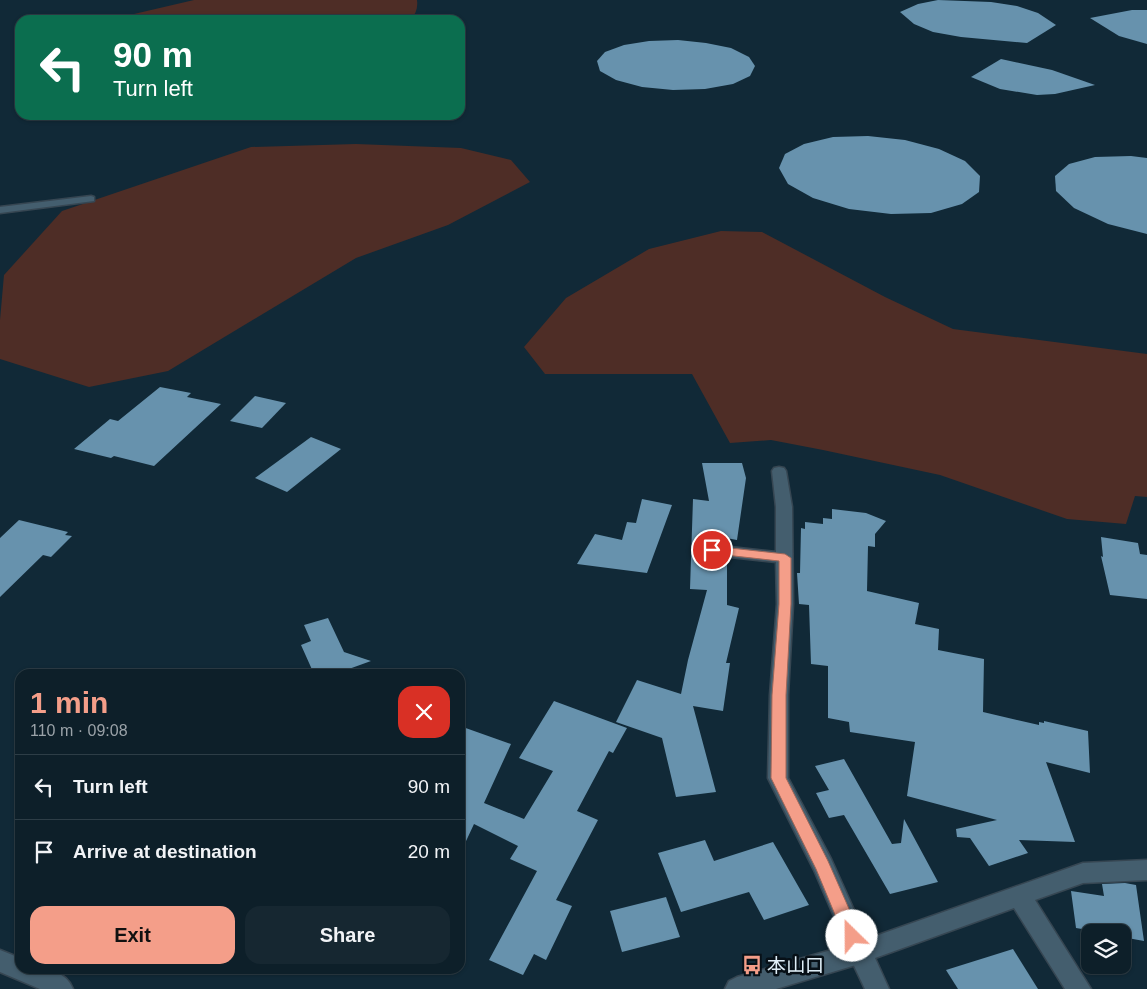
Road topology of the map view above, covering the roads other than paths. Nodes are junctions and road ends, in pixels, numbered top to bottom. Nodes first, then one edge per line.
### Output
1 (92, 199) dead end
2 (0, 210) edge
3 (779, 471) dead end
4 (712, 550) dead end
5 (785, 558) junction
6 (1147, 870) edge
7 (1020, 898) junction
8 (859, 953) junction
9 (0, 960) edge
10 (15, 967) edge
11 (33, 974) edge
12 (61, 989) edge
13 (737, 989) edge
14 (877, 989) edge
15 (1078, 989) edge

1 - 2 street
3 - 5 street
4 - 5 street
5 - 8 street
6 - 7 street
7 - 8 street
7 - 15 street
8 - 13 street
8 - 14 street
9 - 10 street
11 - 12 street

